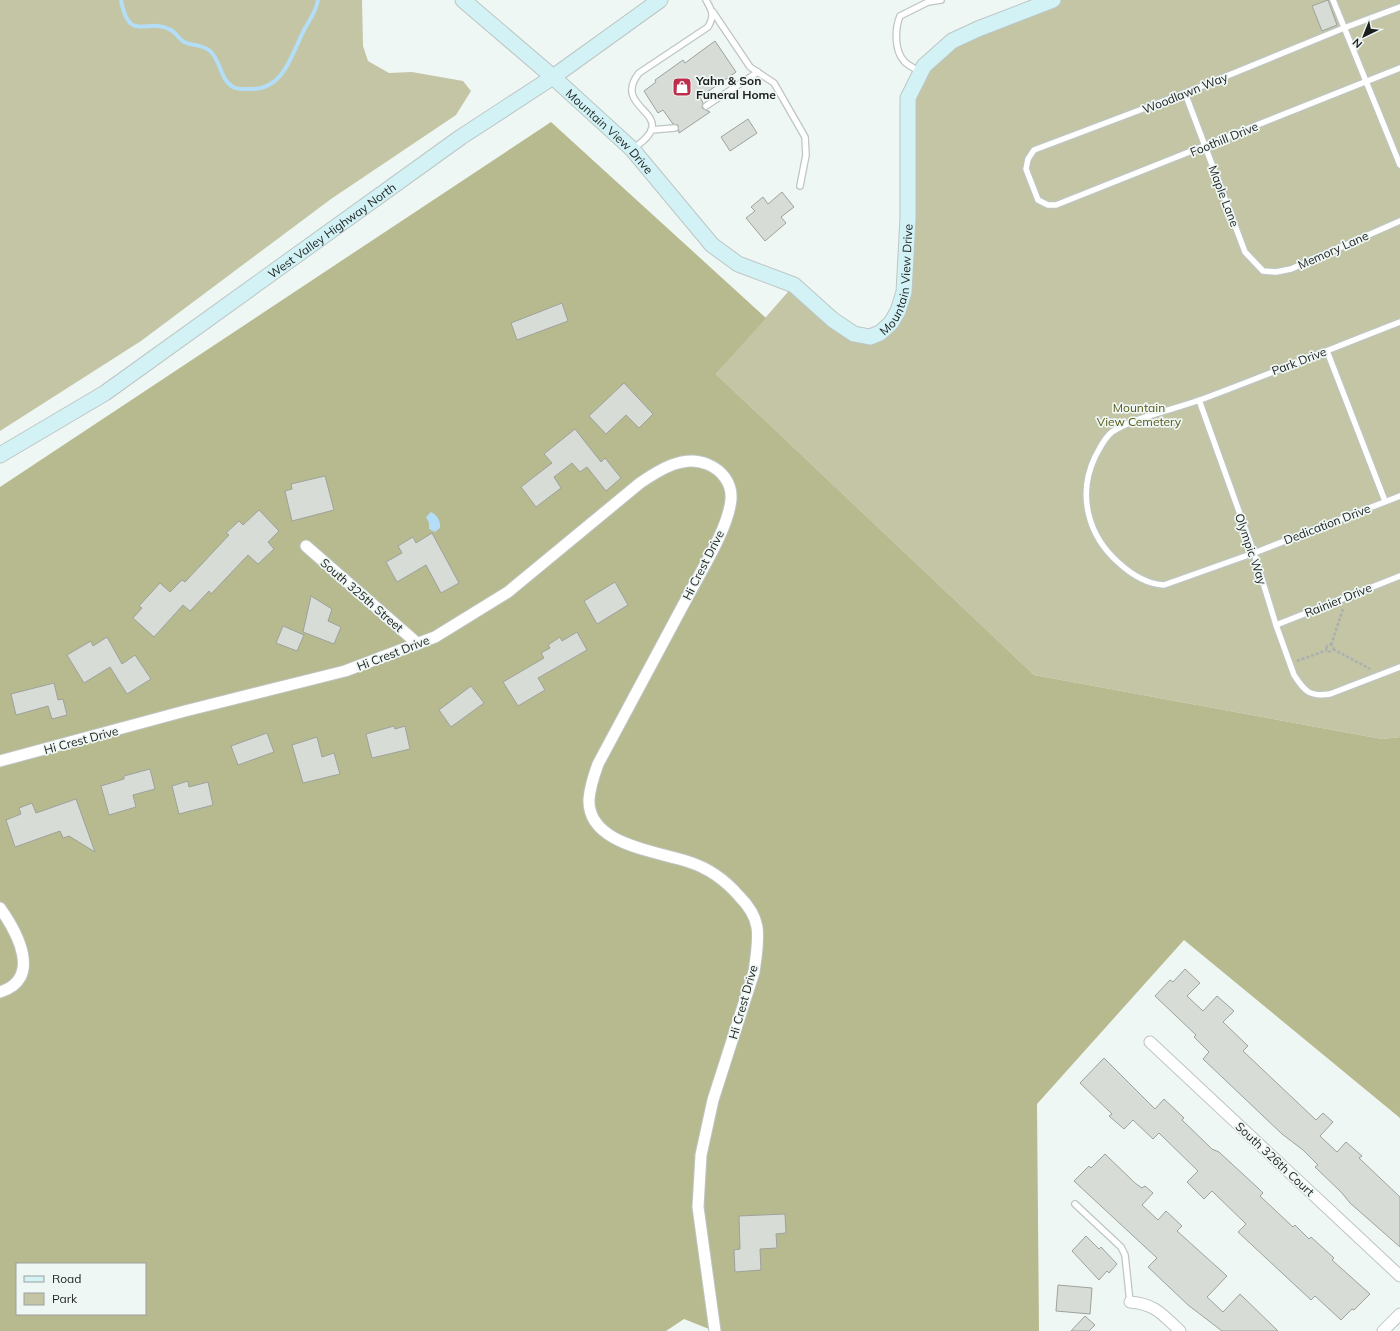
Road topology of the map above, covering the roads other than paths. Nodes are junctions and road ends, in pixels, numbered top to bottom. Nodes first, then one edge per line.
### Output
1 (463, 0) edge
2 (660, 0) edge
3 (706, 0) edge
4 (941, 0) edge
5 (1054, 0) edge
6 (1333, 0) edge
7 (1400, 7) edge
8 (713, 12) junction
9 (1344, 28) junction
10 (1400, 68) edge
11 (758, 72) junction
12 (921, 72) junction
13 (553, 77) junction
14 (1366, 81) junction
15 (1185, 93) junction
16 (706, 106) dead end
17 (675, 128) dead end
18 (651, 130) junction
19 (1205, 147) junction
20 (632, 149) junction
21 (1400, 165) edge
22 (800, 186) dead end
23 (1048, 205) joint
24 (1400, 221) edge
25 (1263, 271) joint
26 (1400, 322) edge
27 (1327, 351) junction
28 (1199, 400) junction
29 (0, 455) edge
30 (1400, 496) edge
31 (1385, 501) junction
32 (306, 546) dead end
33 (1254, 553) junction
34 (1400, 576) edge
35 (1276, 625) junction
36 (418, 644) junction
37 (1400, 667) edge
38 (0, 761) edge
39 (0, 908) edge
40 (0, 992) edge
41 (1150, 1042) dead end
42 (1075, 1204) dead end
43 (1400, 1276) edge
44 (1130, 1302) joint
45 (1400, 1314) edge
46 (715, 1331) edge
47 (1180, 1331) edge
48 (1383, 1331) edge

1 - 13 main road, Mountain View Drive
2 - 13 main road, West Valley Highway North
3 - 8 lane
4 - 12 lane
5 - 12 main road, Mountain View Drive
6 - 9 lane
7 - 9 lane, Woodlawn Way
8 - 11 lane
8 - 18 lane
9 - 14 lane
9 - 15 lane, Woodlawn Way
10 - 14 lane, Foothill Drive
11 - 16 lane
11 - 22 lane
12 - 20 main road, Mountain View Drive
13 - 20 main road, Mountain View Drive
13 - 29 main road, West Valley Highway North
14 - 19 lane, Foothill Drive
14 - 21 lane
15 - 19 lane, Maple Lane
15 - 23 lane, Woodlawn Way
17 - 18 lane
18 - 20 lane
19 - 23 lane, Foothill Drive
19 - 25 lane, Maple Lane
24 - 25 lane, Memory Lane
26 - 27 lane, Park Drive
27 - 28 lane, Park Drive
27 - 31 lane
28 - 33 lane, Olympic Way
28 - 33 lane, Park Drive
30 - 31 lane, Dedication Drive
31 - 33 lane, Dedication Drive
32 - 36 street, South 325th Street
33 - 35 lane, Olympic Way
34 - 35 lane, Rainier Drive
35 - 37 lane, Olympic Way
36 - 38 street, Hi Crest Drive
36 - 46 street, Hi Crest Drive
39 - 40 street
41 - 43 street, South 326th Court
42 - 44 lane
44 - 47 street
45 - 48 street

